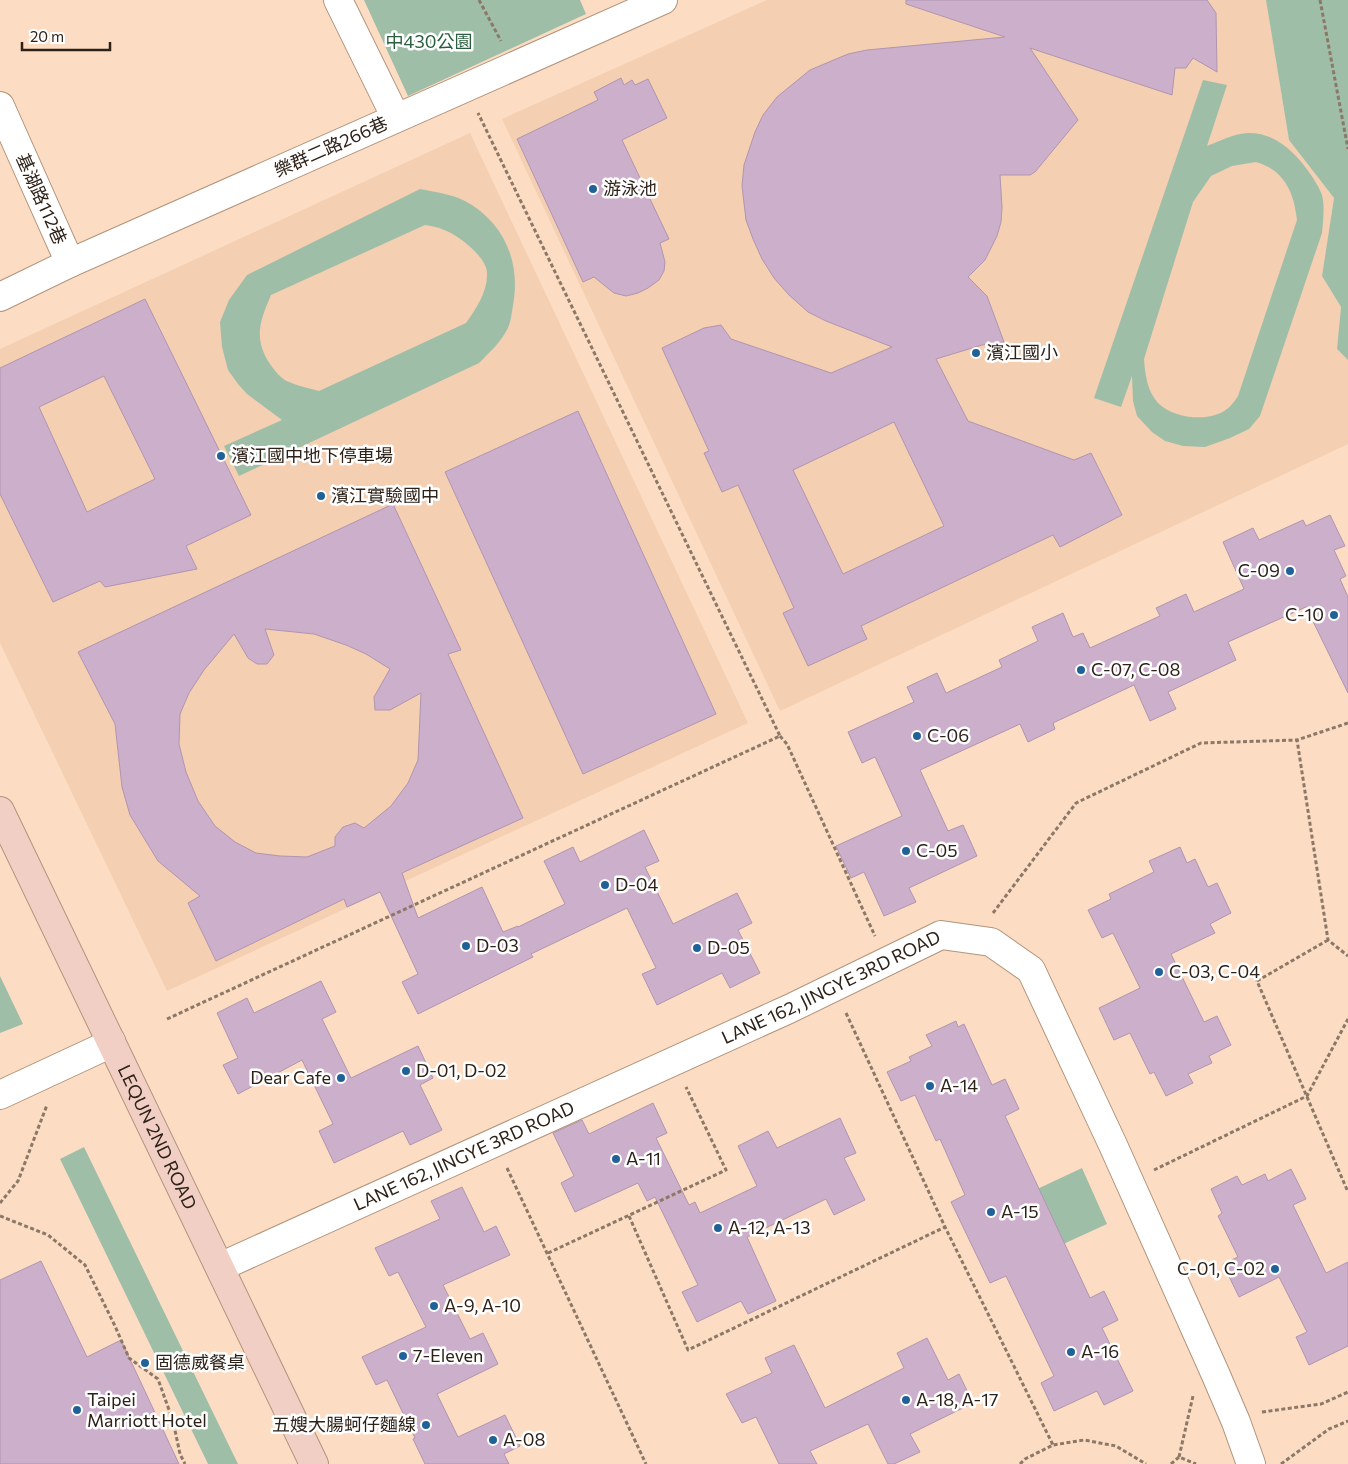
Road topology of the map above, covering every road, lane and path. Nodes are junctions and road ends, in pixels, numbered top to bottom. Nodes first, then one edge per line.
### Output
1 (338, 0) edge
2 (479, 0) edge
3 (663, 0) edge
4 (1320, 0) edge
5 (514, 66) junction
6 (464, 88) junction
7 (0, 106) edge
8 (396, 118) junction
9 (1348, 149) edge
10 (70, 263) junction
11 (0, 297) edge
12 (1348, 723) edge
13 (780, 736) junction
14 (1297, 740) junction
15 (0, 811) edge
16 (0, 836) edge
17 (993, 913) dead end
18 (1328, 940) junction
19 (1348, 956) edge
20 (887, 961) junction
21 (844, 1010) dead end
22 (167, 1019) dead end
23 (1348, 1019) edge
24 (105, 1045) junction
25 (61, 1066) junction
26 (682, 1079) dead end
27 (0, 1095) edge
28 (1306, 1096) junction
29 (494, 1144) junction
30 (1129, 1183) junction
31 (1348, 1192) edge
32 (0, 1203) edge
33 (0, 1216) edge
34 (629, 1216) junction
35 (945, 1227) junction
36 (548, 1254) junction
37 (220, 1267) junction
38 (1195, 1387) dead end
39 (1348, 1392) edge
40 (1348, 1421) edge
41 (1236, 1422) junction
42 (1054, 1445) junction
43 (1179, 1456) junction
44 (185, 1464) edge
45 (297, 1464) edge
46 (314, 1464) edge
47 (646, 1464) edge
48 (1020, 1464) edge
49 (1146, 1464) edge
50 (1172, 1464) edge
51 (1196, 1464) edge
52 (1251, 1464) edge
53 (1281, 1464) edge

1 - 8 street
2 - 5 path
3 - 5 street, 樂群二路266巷
4 - 9 path
5 - 6 street, 樂群二路266巷
6 - 8 street, 樂群二路266巷
6 - 13 path
7 - 10 street, 基湖路112巷
8 - 10 street, 樂群二路266巷
10 - 11 street, 樂群二路266巷
12 - 14 path
13 - 20 path
13 - 22 path
14 - 17 path
14 - 18 path
15 - 24 street, LEQUN 2ND ROAD
16 - 24 street, LEQUN 2ND ROAD
18 - 19 path
18 - 28 path
20 - 29 street, LANE 162, JINGYE 3RD ROAD
20 - 30 street, LANE 162, JINGYE 3RD ROAD
21 - 35 path
23 - 28 path
24 - 25 street
24 - 37 street, LEQUN 2ND ROAD
24 - 45 street, LEQUN 2ND ROAD
25 - 27 street
25 - 32 path
26 - 34 path
28 - 30 path
28 - 31 path
29 - 36 path
29 - 37 street, LANE 162, JINGYE 3RD ROAD
30 - 41 street, LANE 162, JINGYE 3RD ROAD
33 - 44 path
34 - 35 path
34 - 36 path
35 - 42 path
36 - 47 path
37 - 46 street, LEQUN 2ND ROAD
38 - 43 path
39 - 41 path
40 - 53 path
41 - 52 street, LANE 162, JINGYE 3RD ROAD
42 - 48 path
42 - 49 path
43 - 50 path
43 - 51 path

